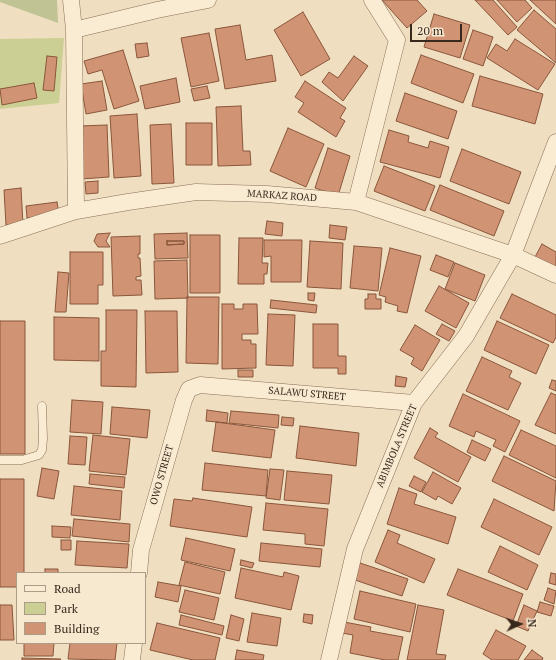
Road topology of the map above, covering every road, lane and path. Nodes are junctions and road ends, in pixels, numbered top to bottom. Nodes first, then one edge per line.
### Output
1 (71, 0) edge
2 (208, 0) edge
3 (372, 0) edge
4 (74, 30) junction
5 (556, 142) edge
6 (356, 202) junction
7 (76, 211) junction
8 (0, 236) edge
9 (513, 255) junction
10 (556, 276) edge
11 (200, 385) joint
12 (414, 403) junction
13 (42, 406) dead end
14 (0, 460) edge
15 (139, 572) edge
16 (134, 644) edge
17 (132, 660) edge
18 (329, 660) edge

1 - 4 street
2 - 4 street
3 - 6 street
4 - 7 street
5 - 9 street, ABIMBOLA STREET
6 - 7 street, MARKAZ ROAD
6 - 9 street, MARKAZ ROAD
7 - 8 street, MARKAZ ROAD
9 - 10 street, MARKAZ ROAD
9 - 12 street, ABIMBOLA STREET
11 - 12 street, SALAWU STREET
11 - 15 street, OWO STREET
12 - 18 street, ABIMBOLA STREET
13 - 14 lane
16 - 17 street

